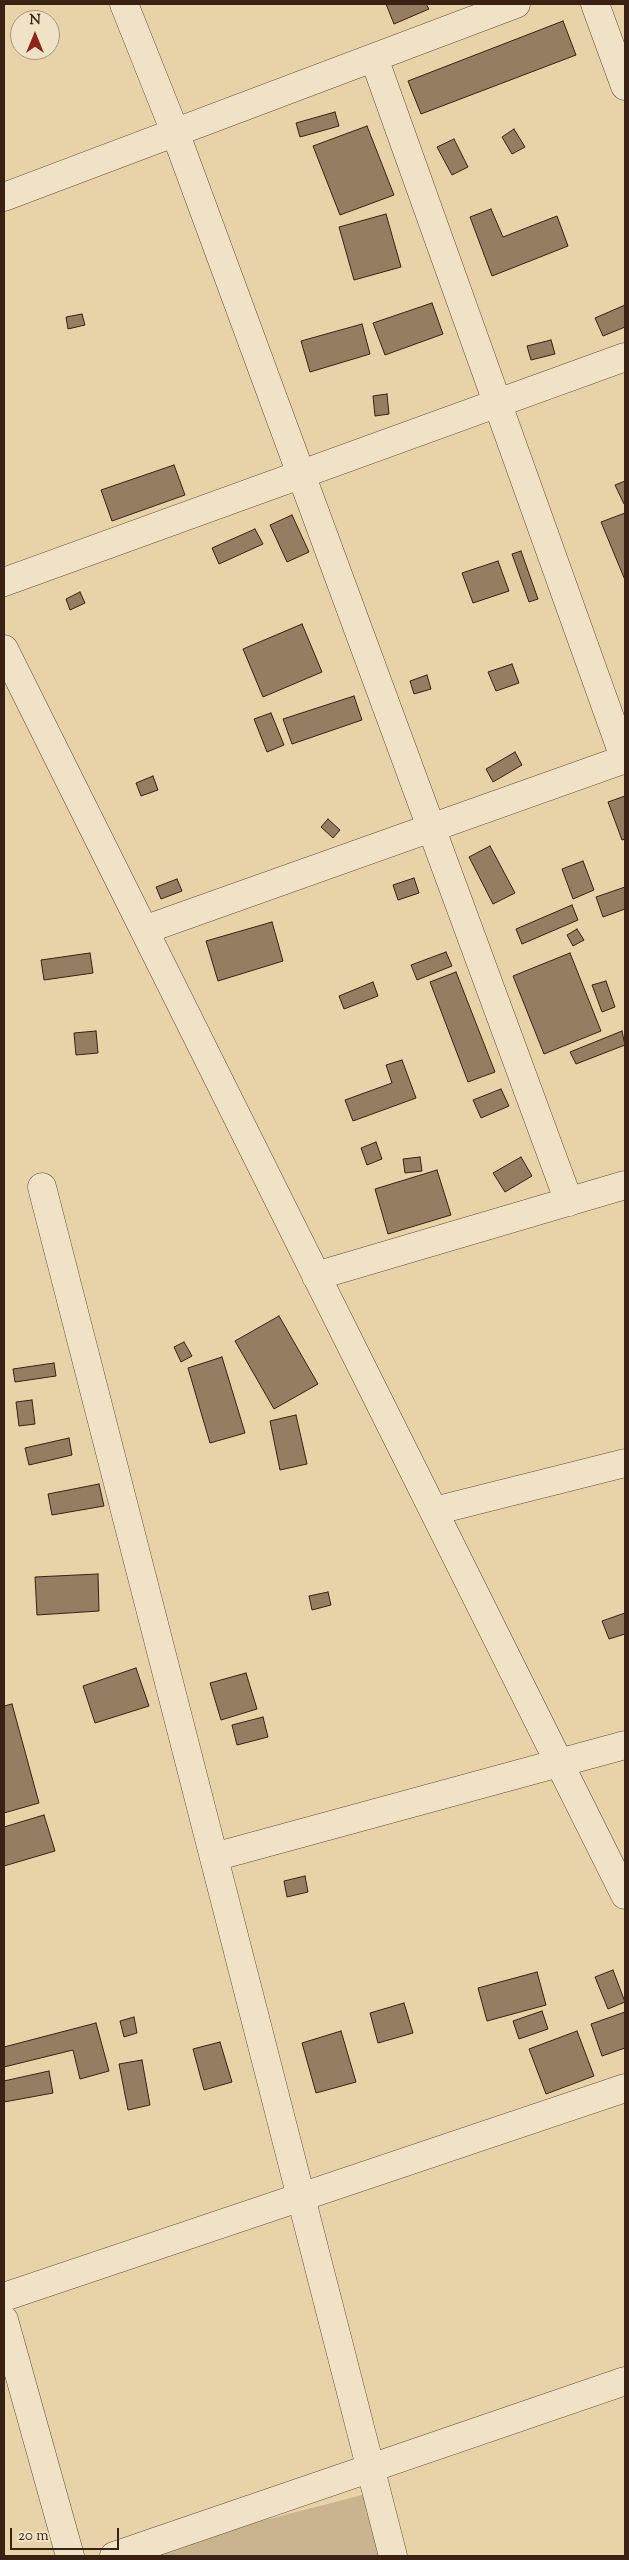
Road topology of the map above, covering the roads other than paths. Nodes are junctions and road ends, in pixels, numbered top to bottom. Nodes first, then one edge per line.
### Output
1 (124, 4) edge
2 (516, 4) edge
3 (595, 4) edge
4 (374, 58) junction
5 (625, 86) edge
6 (175, 132) junction
7 (4, 197) edge
8 (625, 357) edge
9 (497, 403) junction
10 (300, 474) junction
11 (4, 582) edge
12 (4, 649) edge
13 (625, 759) edge
14 (431, 828) junction
15 (144, 930) junction
16 (625, 1185) edge
17 (42, 1186) dead end
18 (569, 1202) junction
19 (316, 1276) junction
20 (625, 1463) edge
21 (434, 1511) junction
22 (625, 1745) edge
23 (559, 1762) junction
24 (214, 1857) junction
25 (625, 1895) edge
26 (625, 2088) edge
27 (301, 2198) junction
28 (4, 2296) edge
29 (5, 2329) edge
30 (625, 2381) edge
31 (370, 2469) junction
32 (70, 2556) edge
33 (114, 2556) edge
34 (393, 2556) edge

1 - 6 street
2 - 4 street
3 - 5 street
4 - 6 street
4 - 9 street
6 - 7 street
6 - 10 street
8 - 9 street
9 - 10 street
9 - 13 street
10 - 11 street
10 - 14 street
12 - 15 street
13 - 14 street
14 - 15 street
14 - 18 street
15 - 19 street
16 - 18 street
17 - 24 street
18 - 19 street
19 - 21 street
20 - 21 street
21 - 23 street
22 - 23 street
23 - 24 street
23 - 25 street
24 - 27 street
26 - 27 street
27 - 28 street
27 - 31 street
29 - 32 street
30 - 31 street
31 - 33 street
31 - 34 street

